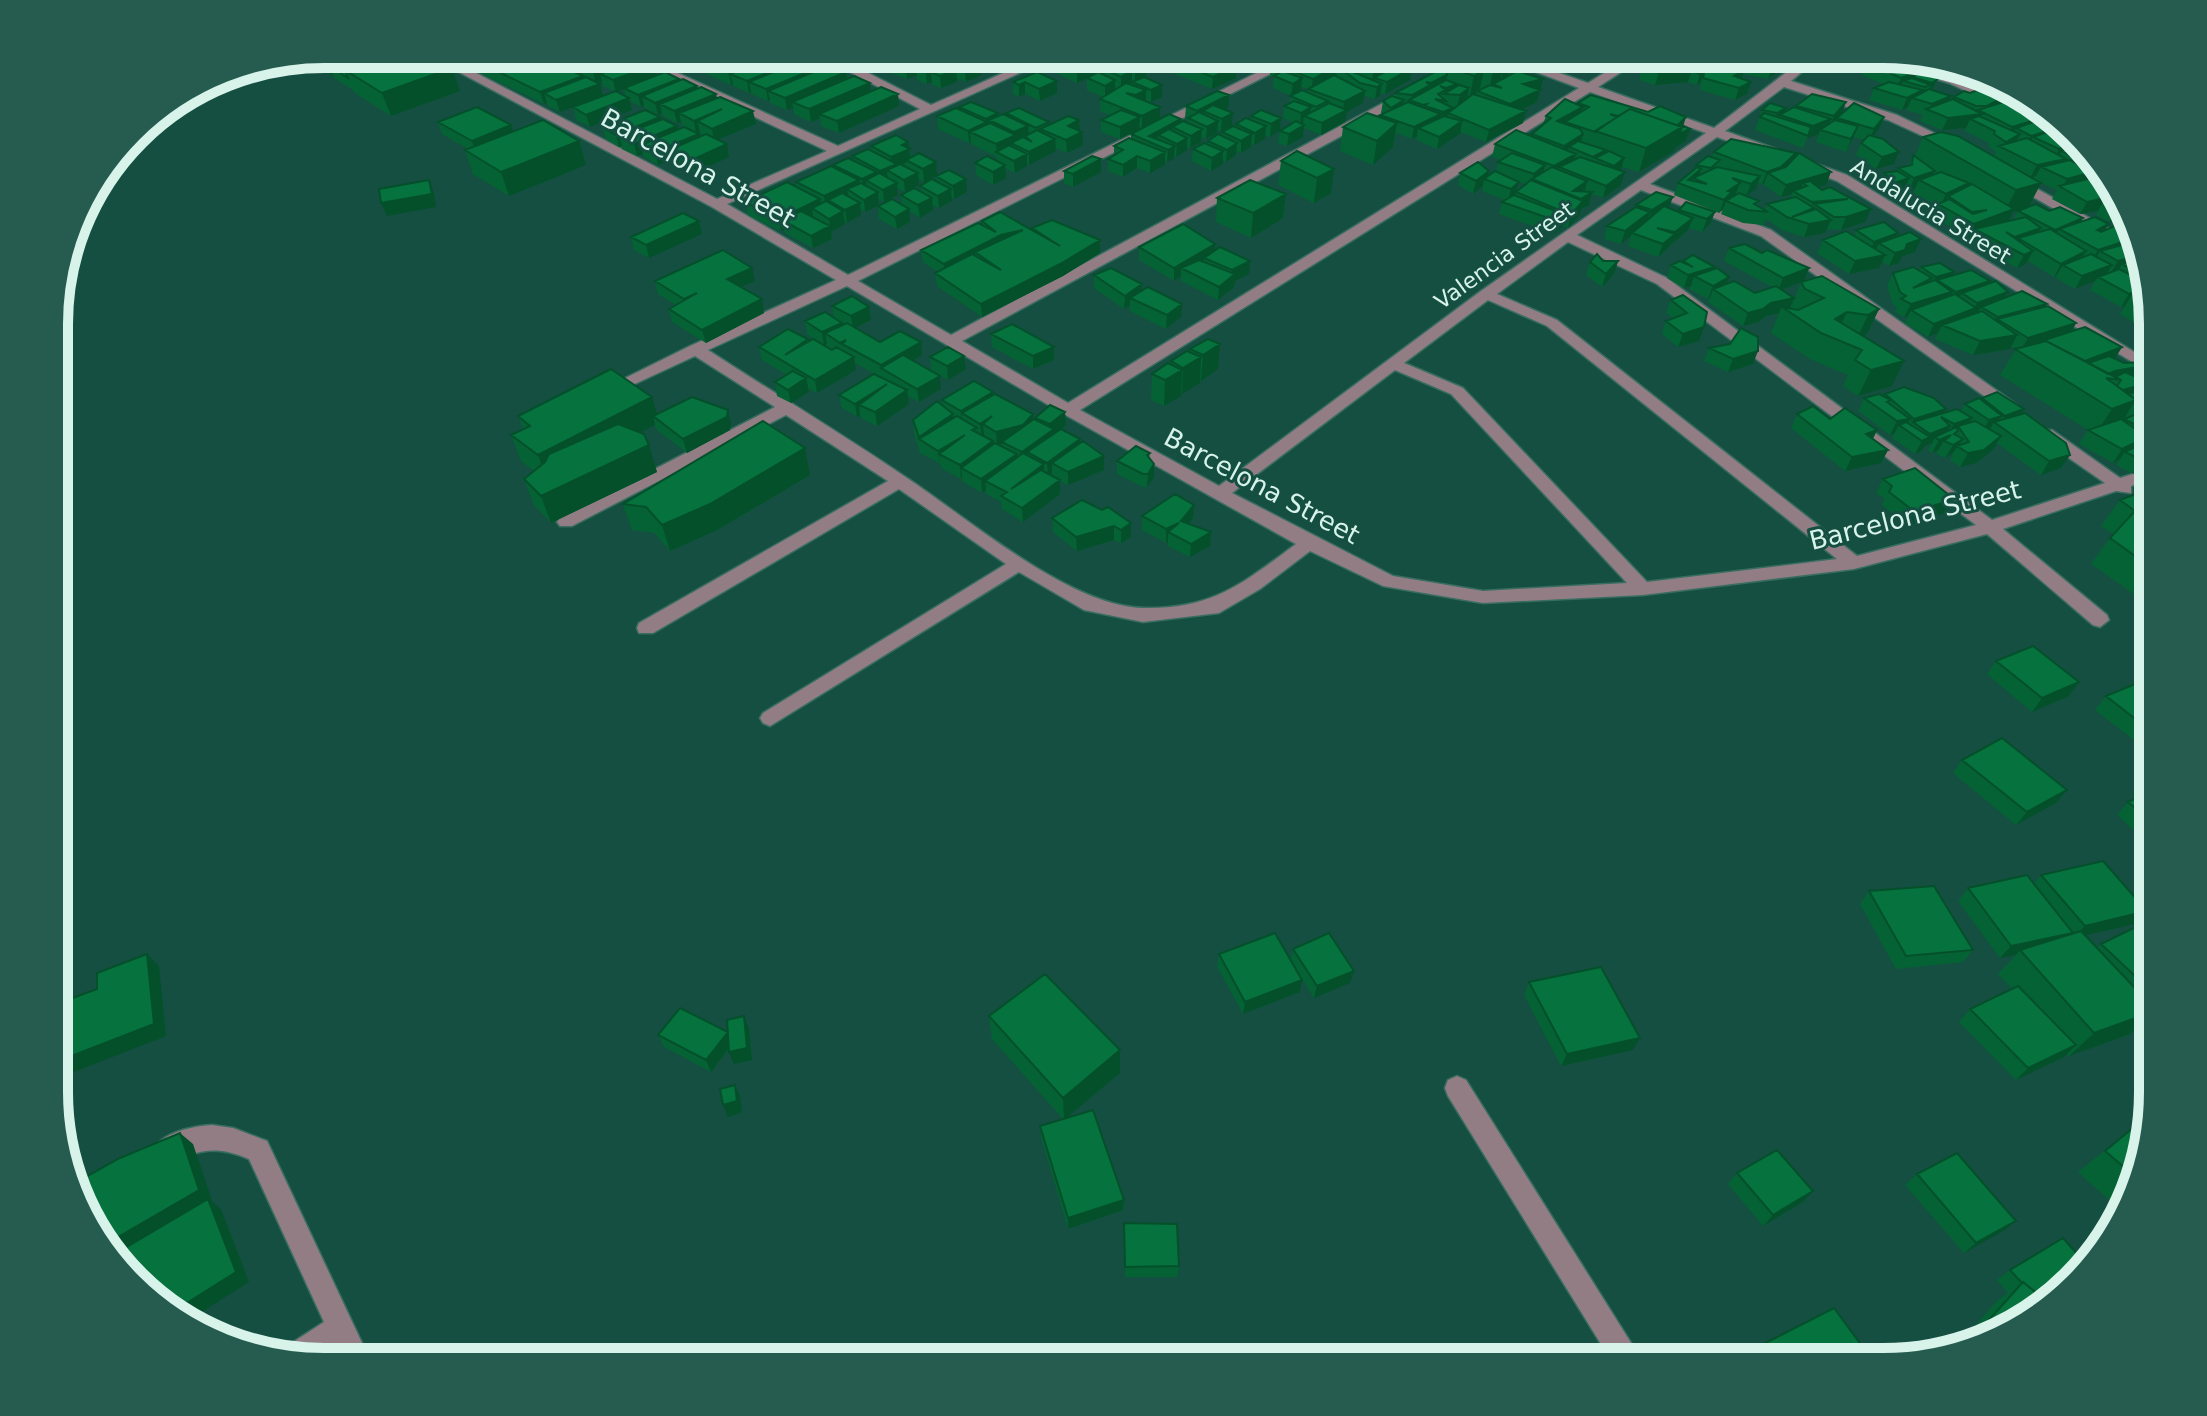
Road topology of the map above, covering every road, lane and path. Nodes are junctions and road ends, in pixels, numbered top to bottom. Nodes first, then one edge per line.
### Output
1 (466, 68) edge
2 (657, 68) edge
3 (851, 68) edge
4 (1024, 68) edge
5 (1276, 68) edge
6 (1534, 68) edge
7 (1620, 68) edge
8 (1801, 68) edge
9 (1910, 70) edge
10 (1783, 83) junction
11 (1975, 86) edge
12 (1588, 87) junction
13 (1973, 88) junction
14 (1415, 92) edge
15 (2013, 108) edge
16 (929, 109) junction
17 (1720, 132) junction
18 (836, 150) junction
19 (1965, 152) edge
20 (2004, 174) edge
21 (1639, 184) junction
22 (717, 204) junction
23 (1567, 236) junction
24 (2122, 241) edge
25 (846, 281) junction
26 (1486, 294) junction
27 (953, 340) junction
28 (695, 349) junction
29 (2138, 360) edge
30 (1392, 363) junction
31 (597, 396) edge
32 (786, 408) junction
33 (1068, 410) junction
34 (2138, 478) edge
35 (900, 481) junction
36 (2117, 485) junction
37 (1219, 494) junction
38 (2138, 497) edge
39 (566, 522) dead end
40 (1990, 527) junction
41 (1309, 543) junction
42 (1854, 563) junction
43 (1019, 564) junction
44 (1643, 589) junction
45 (2100, 620) dead end
46 (646, 628) dead end
47 (770, 718) dead end
48 (1457, 1088) dead end
49 (144, 1163) edge
50 (342, 1327) junction
51 (311, 1347) edge
52 (1620, 1347) edge
53 (351, 1348) edge

1 - 22 street, Barcelona Street
2 - 18 street
3 - 16 street
4 - 16 street
5 - 25 street
6 - 12 street, Andalucia Street
7 - 12 street
8 - 10 street, Valencia Street
9 - 13 street
10 - 17 street, Valencia Street
10 - 19 street
11 - 13 street
12 - 17 street, Andalucia Street
12 - 33 street
13 - 15 street
14 - 27 street
16 - 18 street
17 - 21 street, Valencia Street
17 - 29 street, Andalucia Street
18 - 22 street
20 - 24 street
21 - 23 street, Valencia Street
21 - 36 street
22 - 25 street, Barcelona Street
23 - 26 street, Valencia Street
23 - 40 street
25 - 27 street, Barcelona Street
25 - 28 street
26 - 30 street, Valencia Street
26 - 42 street
27 - 33 street, Barcelona Street
28 - 31 street
28 - 32 street
30 - 37 street, Valencia Street
30 - 44 street
32 - 35 street
32 - 39 street
33 - 37 street, Barcelona Street
34 - 36 street, Barcelona Street
35 - 43 street
35 - 46 street
36 - 38 street
36 - 40 street, Barcelona Street
37 - 41 street, Barcelona Street
40 - 42 street, Barcelona Street
40 - 45 street
41 - 43 street
41 - 44 street, Barcelona Street
42 - 44 street, Barcelona Street
43 - 47 street
48 - 52 street
49 - 50 street
50 - 51 street
50 - 53 street

